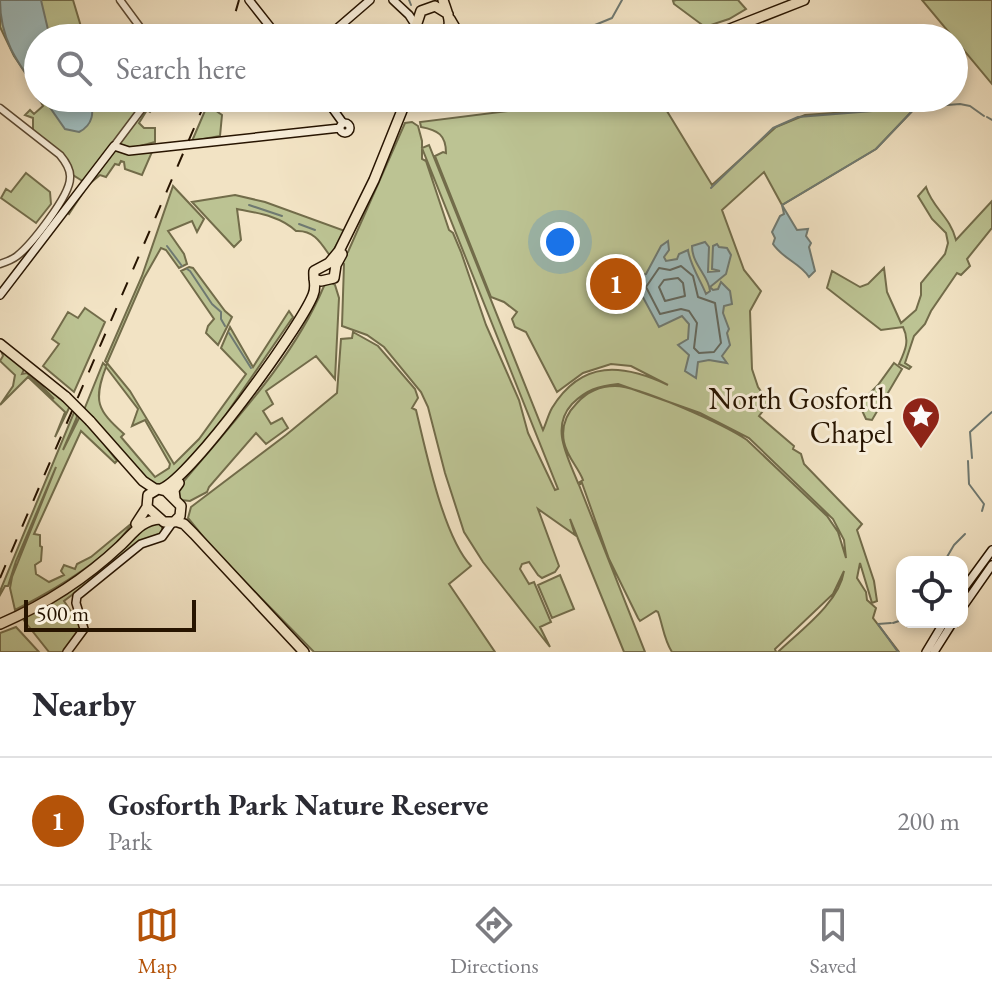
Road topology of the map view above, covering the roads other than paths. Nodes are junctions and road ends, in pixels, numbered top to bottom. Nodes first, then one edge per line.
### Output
1 (120, 0) edge
2 (249, 0) edge
3 (370, 0) edge
4 (393, 0) edge
5 (443, 0) edge
6 (794, 0) edge
7 (804, 0) edge
8 (430, 5) edge
9 (449, 16) junction
10 (138, 24) edge
11 (268, 24) edge
12 (342, 24) edge
13 (415, 24) edge
14 (418, 24) edge
15 (449, 24) edge
16 (453, 24) edge
17 (733, 24) edge
18 (743, 24) edge
19 (0, 108) edge
20 (140, 112) edge
21 (334, 112) edge
22 (403, 112) edge
23 (404, 112) edge
24 (114, 146) junction
25 (70, 177) junction
26 (84, 184) junction
27 (0, 264) edge
28 (323, 266) junction
29 (336, 271) junction
30 (314, 279) junction
31 (326, 281) junction
32 (0, 295) edge
33 (0, 344) edge
34 (103, 436) junction
35 (158, 489) junction
36 (175, 498) junction
37 (147, 504) junction
38 (182, 512) junction
39 (167, 524) junction
40 (194, 534) junction
41 (992, 550) edge
42 (992, 565) edge
43 (968, 583) edge
44 (968, 599) edge
45 (20, 613) junction
46 (2, 621) edge
47 (940, 628) edge
48 (949, 628) edge
49 (67, 652) edge
50 (304, 652) edge
51 (926, 652) edge
52 (934, 652) edge

1 - 10 street
2 - 11 main road
3 - 12 main road
4 - 8 main road
4 - 13 main road
5 - 9 main road
6 - 17 main road
7 - 18 main road
8 - 9 main road
8 - 14 main road
9 - 15 main road
9 - 16 main road
19 - 25 street
20 - 24 street
21 - 24 main road
22 - 28 main road
23 - 29 main road
24 - 26 main road
25 - 26 street
25 - 27 street
26 - 32 main road
28 - 29 main road
28 - 30 main road
29 - 31 main road
30 - 31 main road
30 - 35 main road
31 - 36 main road
33 - 34 main road, bridge
34 - 35 main road
34 - 37 main road
35 - 36 main road
35 - 37 main road
36 - 38 main road
37 - 39 main road
37 - 45 main road
38 - 39 main road
38 - 40 main road
39 - 40 main road
39 - 45 main road
39 - 49 main road
40 - 50 main road
41 - 43 main road
42 - 44 main road
45 - 46 main road
47 - 51 main road
48 - 52 main road

